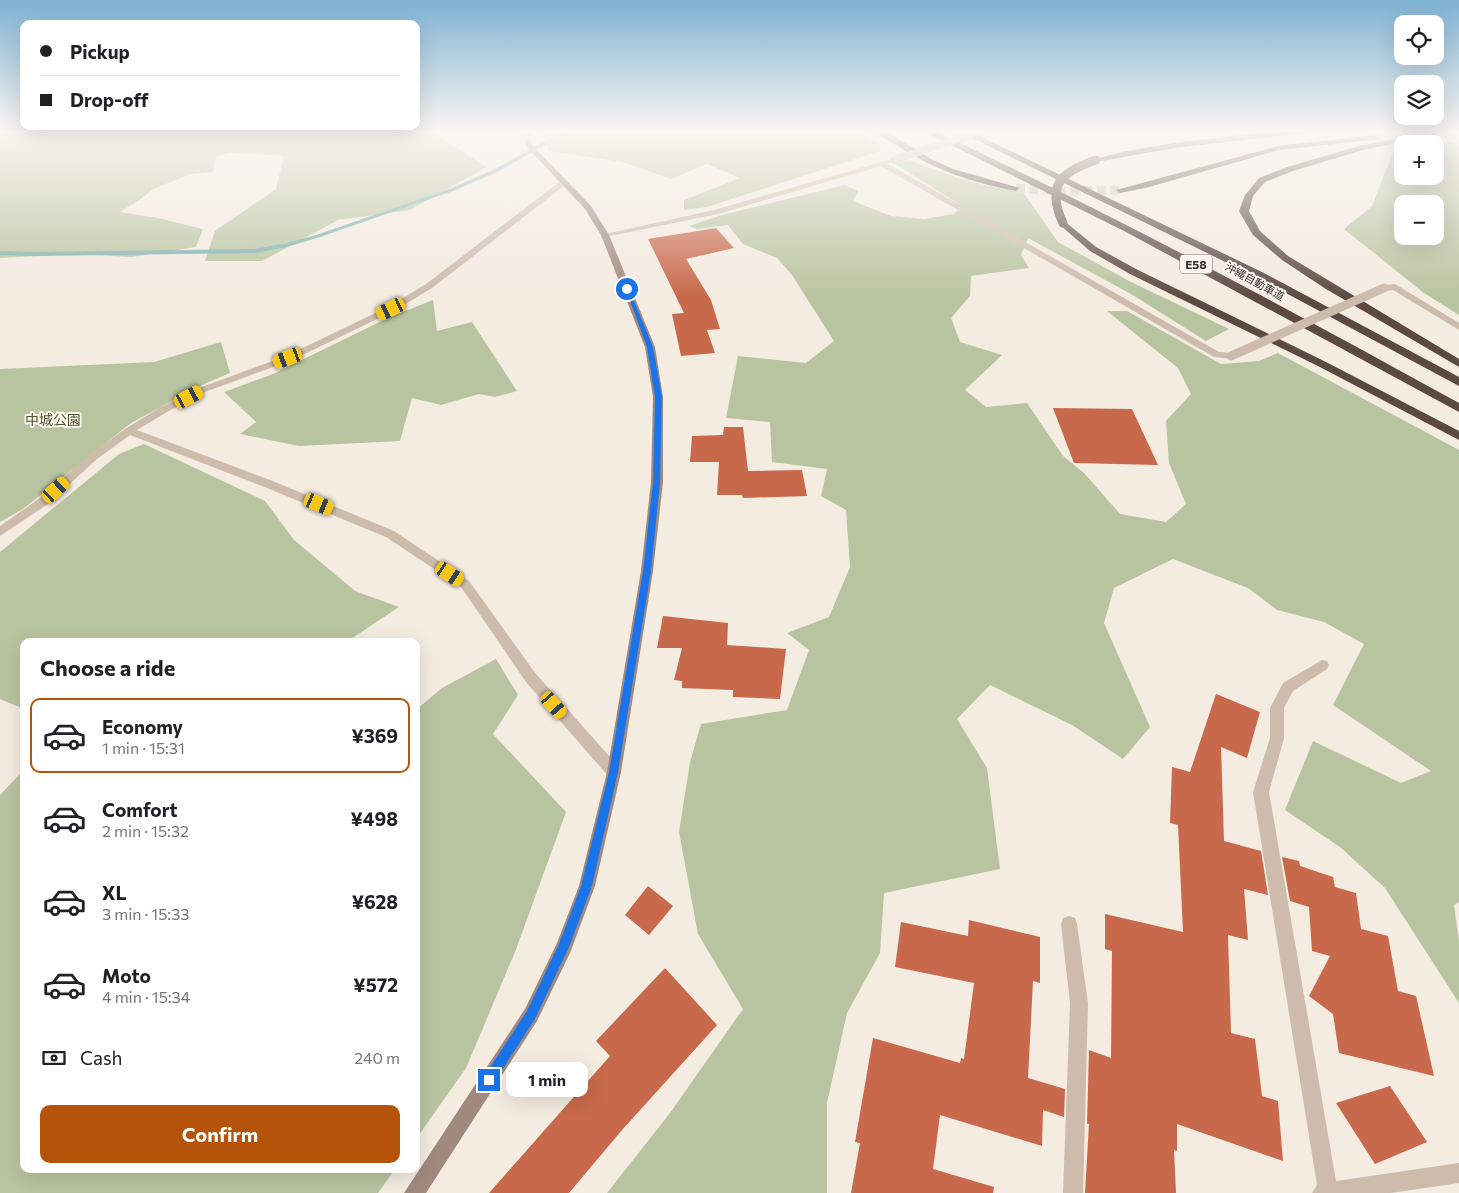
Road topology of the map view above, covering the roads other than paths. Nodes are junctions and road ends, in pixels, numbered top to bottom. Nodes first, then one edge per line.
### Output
1 (559, 187) edge
2 (569, 187) edge
3 (803, 187) edge
4 (922, 187) edge
5 (1008, 187) edge
6 (1044, 187) edge
7 (1057, 187) edge
8 (1077, 187) edge
9 (1137, 187) edge
10 (1256, 187) edge
11 (1016, 188) tunnel mouth
12 (1120, 190) tunnel mouth
13 (606, 235) junction
14 (1459, 327) edge
15 (1459, 364) edge
16 (1459, 382) edge
17 (1459, 408) edge
18 (129, 431) junction
19 (1459, 436) edge
20 (0, 532) edge
21 (1322, 665) dead end
22 (614, 772) junction
23 (1069, 924) dead end
24 (1459, 1173) edge
25 (1325, 1192) edge
26 (414, 1193) edge
27 (1073, 1193) edge

1 - 18 street
2 - 13 street
3 - 13 street
4 - 14 street, bridge
5 - 11 highway
6 - 17 highway, 沖縄自動車道 / E58
7 - 19 highway, bridge
8 - 16 highway, 沖縄自動車道 / E58
9 - 12 highway
10 - 15 highway
13 - 22 street
18 - 20 street
18 - 22 street
21 - 25 street
22 - 26 street
23 - 27 street
24 - 25 street

